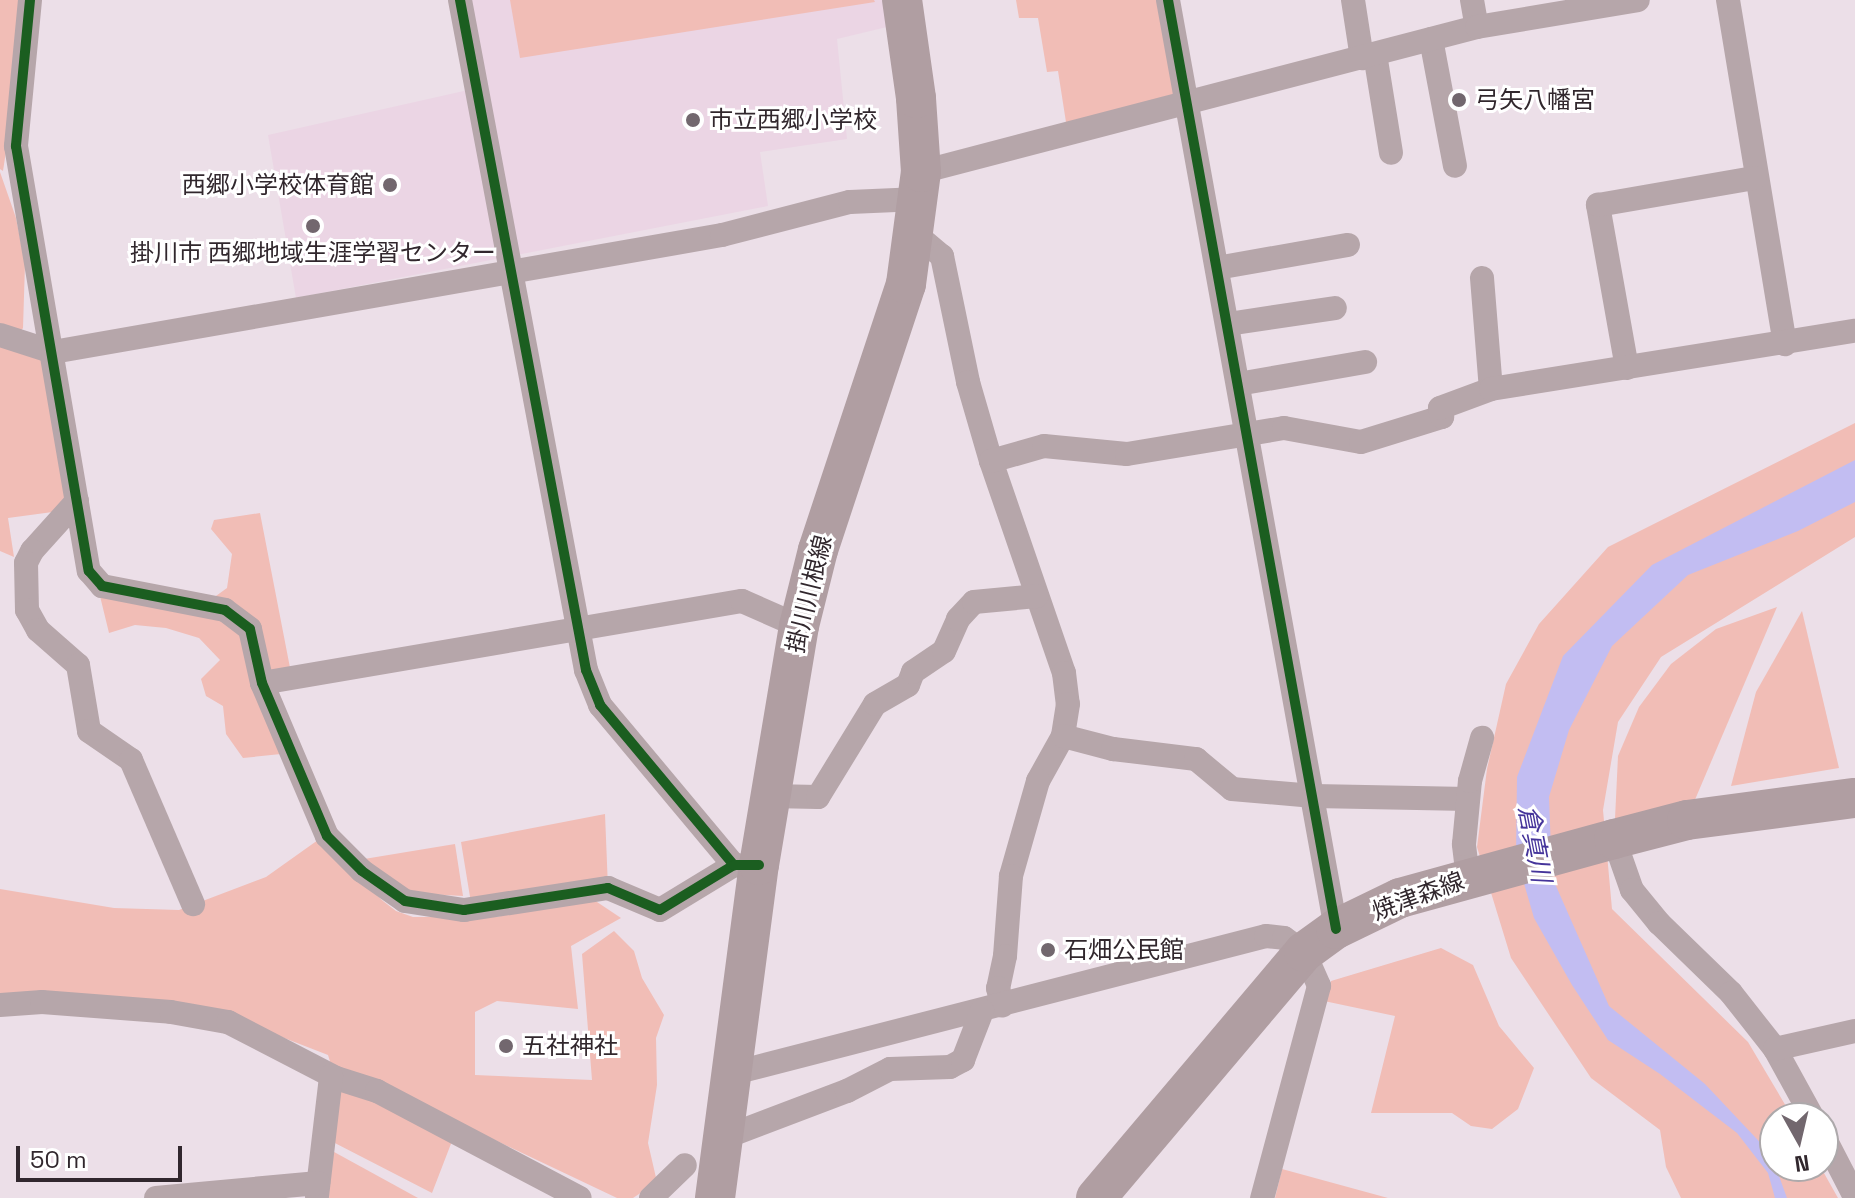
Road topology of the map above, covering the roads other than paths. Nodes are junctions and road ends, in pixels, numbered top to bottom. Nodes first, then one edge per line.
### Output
1 (30, 0) edge
2 (460, 0) edge
3 (902, 0) edge
4 (1168, 0) edge
5 (1353, 0) edge
6 (1472, 0) edge
7 (1634, 0) edge
8 (1728, 0) edge
9 (1477, 27) junction
10 (1431, 39) junction
11 (1368, 56) junction
12 (1187, 105) junction
13 (1391, 153) dead end
14 (1455, 166) dead end
15 (1755, 178) junction
16 (917, 201) junction
17 (1348, 245) dead end
18 (1217, 268) junction
19 (510, 274) junction
20 (1482, 278) dead end
21 (1335, 308) dead end
22 (1228, 324) junction
23 (1855, 331) edge
24 (0, 335) edge
25 (1785, 344) junction
26 (53, 352) junction
27 (1365, 362) dead end
28 (1627, 368) junction
29 (1238, 384) junction
30 (1491, 389) junction
31 (1247, 432) junction
32 (991, 461) junction
33 (77, 501) junction
34 (1037, 596) junction
35 (799, 626) junction
36 (578, 627) junction
37 (262, 683) junction
38 (1063, 736) junction
39 (1482, 738) dead end
40 (770, 796) junction
41 (1314, 796) junction
42 (1855, 798) edge
43 (1468, 799) junction
44 (1600, 842) junction
45 (746, 865) junction
46 (1473, 877) junction
47 (193, 904) dead end
48 (1336, 929) junction
49 (1304, 952) junction
50 (0, 1005) edge
51 (992, 1009) junction
52 (1855, 1031) edge
53 (835, 1048) junction
54 (1775, 1049) junction
55 (730, 1074) junction
56 (331, 1076) junction
57 (847, 1091) junction
58 (1804, 1102) edge
59 (723, 1138) junction
60 (685, 1165) dead end
61 (1839, 1166) edge
62 (317, 1190) edge
63 (1855, 1197) edge
64 (156, 1198) edge
65 (580, 1198) edge
66 (651, 1198) edge
67 (715, 1198) edge
68 (1096, 1198) edge
69 (1262, 1198) edge

1 - 26 street
2 - 19 street
3 - 16 main road, 掛川川根線
4 - 12 street
5 - 11 street
6 - 9 street
7 - 9 street
8 - 15 street
9 - 10 street
10 - 11 street
10 - 14 street
11 - 12 street
11 - 13 street
12 - 16 street
12 - 18 street
15 - 25 street
15 - 28 street
16 - 19 street
16 - 32 street
16 - 35 main road, 掛川川根線
17 - 18 street
18 - 22 street
19 - 26 street
19 - 36 street
20 - 30 street
21 - 22 street
22 - 29 street
23 - 25 street
24 - 26 street
25 - 28 street
26 - 33 street
27 - 29 street
28 - 30 street
29 - 31 street
30 - 31 street
31 - 32 street
31 - 41 street
32 - 34 street
33 - 37 street
33 - 47 street
34 - 38 street
34 - 40 street
35 - 36 street
35 - 40 main road, 掛川川根線
36 - 37 street
36 - 45 street
37 - 45 street
38 - 41 street
38 - 51 street
39 - 43 street
40 - 45 main road, 掛川川根線
41 - 43 street
41 - 48 street
42 - 44 main road, 焼津森線
43 - 46 street
44 - 46 main road, 焼津森線
44 - 54 street
45 - 55 main road, 掛川川根線
46 - 48 main road, 焼津森線
48 - 49 main road, 焼津森線
49 - 51 street
49 - 68 main road, 焼津森線
49 - 69 street
50 - 56 street
51 - 53 street
51 - 57 street
52 - 54 street
53 - 55 street
53 - 57 street
54 - 58 street
55 - 59 main road, 掛川川根線
56 - 62 street
56 - 65 street
57 - 59 street
59 - 67 main road, 掛川川根線
60 - 66 street
61 - 63 street
62 - 64 street

